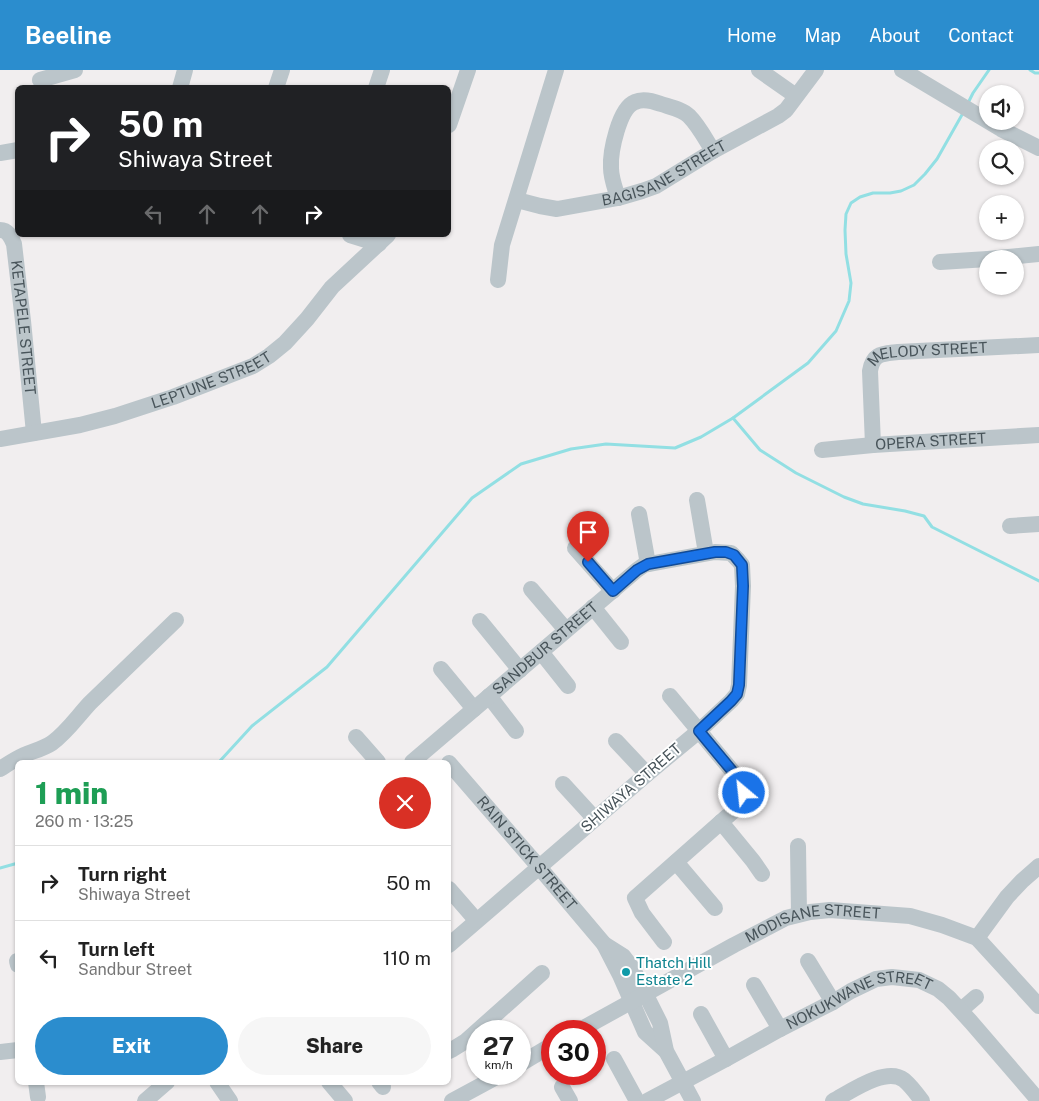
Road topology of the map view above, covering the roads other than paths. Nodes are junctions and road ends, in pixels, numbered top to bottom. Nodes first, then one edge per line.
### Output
1 (76, 70) edge
2 (185, 70) edge
3 (282, 70) edge
4 (382, 70) edge
5 (468, 70) edge
6 (556, 70) edge
7 (759, 70) edge
8 (816, 70) edge
9 (902, 70) edge
10 (40, 79) edge
11 (181, 85) edge
12 (277, 85) edge
13 (377, 85) edge
14 (796, 96) junction
15 (451, 119) edge
16 (1039, 148) edge
17 (15, 150) edge
18 (713, 151) junction
19 (0, 153) edge
20 (618, 198) junction
21 (517, 200) junction
22 (0, 230) edge
23 (366, 237) edge
24 (383, 239) edge
25 (1039, 241) edge
26 (1039, 253) edge
27 (1024, 255) edge
28 (979, 260) edge
29 (940, 262) dead end
30 (498, 280) dead end
31 (1039, 344) edge
32 (34, 433) junction
33 (1039, 435) edge
34 (0, 439) edge
35 (873, 445) junction
36 (822, 450) dead end
37 (697, 500) dead end
38 (639, 514) dead end
39 (1039, 524) edge
40 (1010, 526) dead end
41 (576, 548) dead end
42 (706, 553) junction
43 (648, 564) junction
44 (742, 565) joint
45 (531, 589) dead end
46 (613, 591) junction
47 (593, 608) junction
48 (176, 620) dead end
49 (480, 621) dead end
50 (566, 630) junction
51 (621, 642) dead end
52 (541, 652) junction
53 (441, 669) dead end
54 (520, 670) junction
55 (568, 686) dead end
56 (489, 696) junction
57 (670, 696) dead end
58 (474, 709) junction
59 (516, 731) dead end
60 (699, 731) junction
61 (356, 737) dead end
62 (616, 741) dead end
63 (433, 744) junction
64 (376, 760) edge
65 (414, 760) edge
66 (446, 760) edge
67 (451, 765) edge
68 (0, 769) edge
69 (647, 774) junction
70 (563, 784) dead end
71 (595, 819) junction
72 (721, 822) junction
73 (798, 846) dead end
74 (676, 862) junction
75 (1039, 866) edge
76 (539, 867) junction
77 (762, 874) dead end
78 (451, 891) edge
79 (716, 908) dead end
80 (799, 914) junction
81 (476, 920) junction
82 (977, 938) junction
83 (451, 942) edge
84 (664, 942) dead end
85 (808, 961) dead end
86 (542, 973) dead end
87 (754, 985) dead end
88 (976, 997) dead end
89 (638, 998) junction
90 (833, 1002) junction
91 (1039, 1006) edge
92 (961, 1010) junction
93 (701, 1014) dead end
94 (598, 1020) edge
95 (780, 1029) junction
96 (15, 1050) edge
97 (451, 1050) edge
98 (0, 1052) edge
99 (614, 1059) dead end
100 (726, 1060) junction
101 (682, 1082) junction
102 (164, 1085) edge
103 (219, 1085) edge
104 (332, 1085) edge
105 (482, 1085) edge
106 (838, 1100) edge
107 (145, 1101) edge
108 (230, 1101) edge
109 (345, 1101) edge
110 (452, 1101) edge
111 (637, 1101) edge
112 (647, 1101) edge
113 (693, 1101) edge
114 (922, 1101) edge
115 (1039, 1101) edge

1 - 10 street
2 - 11 street
3 - 12 street
4 - 13 street
5 - 15 street
6 - 21 street
7 - 14 street
8 - 14 street, BAGISANE STREET
9 - 16 street
14 - 18 street, BAGISANE STREET
17 - 19 street
18 - 20 street, BAGISANE STREET
18 - 20 street
20 - 21 street, BAGISANE STREET
21 - 30 street
22 - 32 street, KETAPELE STREET
23 - 24 street
24 - 32 street, LEPTUNE STREET
25 - 26 street
26 - 27 street
28 - 29 street
31 - 35 street, MELODY STREET
32 - 34 street, LEPTUNE STREET
33 - 35 street, OPERA STREET
35 - 36 street, OPERA STREET
37 - 42 street
38 - 43 street
39 - 40 street
41 - 46 street
42 - 43 street, SANDBUR STREET
42 - 44 street, SANDBUR STREET
43 - 46 street, SANDBUR STREET
44 - 60 street, SHIWAYA STREET
45 - 50 street
46 - 47 street, SANDBUR STREET
47 - 50 street, SANDBUR STREET
47 - 51 street
48 - 68 street
49 - 54 street
50 - 52 street, SANDBUR STREET
52 - 54 street, SANDBUR STREET
52 - 55 street
53 - 58 street
54 - 56 street, SANDBUR STREET
56 - 58 street, SANDBUR STREET
56 - 59 street
57 - 60 street
58 - 63 street, SANDBUR STREET
60 - 69 street, SHIWAYA STREET
60 - 72 street
61 - 64 street
62 - 69 street
63 - 65 street, SANDBUR STREET
63 - 66 street, RAIN STICK STREET
67 - 76 street, RAIN STICK STREET
69 - 71 street, SHIWAYA STREET
70 - 71 street
71 - 76 street, SHIWAYA STREET
72 - 74 street
72 - 77 street
73 - 80 street
74 - 79 street
74 - 84 street
75 - 82 street
76 - 81 street, SHIWAYA STREET
76 - 89 street, RAIN STICK STREET
78 - 81 street
80 - 82 street, MODISANE STREET
80 - 89 street, MODISANE STREET
81 - 83 street, SHIWAYA STREET
82 - 91 street, MODISANE STREET
85 - 90 street
86 - 97 street
87 - 95 street
88 - 92 street
89 - 94 street, MODISANE STREET
89 - 101 street, RAIN STICK STREET
90 - 92 street, NOKUKWANE STREET
90 - 95 street, NOKUKWANE STREET
92 - 115 street, NOKUKWANE STREET
93 - 100 street
95 - 100 street, NOKUKWANE STREET
96 - 98 street
99 - 111 street
100 - 101 street, NOKUKWANE STREET
101 - 112 street, NOKUKWANE STREET
101 - 113 street, RAIN STICK STREET
102 - 107 street
103 - 108 street
104 - 109 street
105 - 110 street
106 - 114 street

